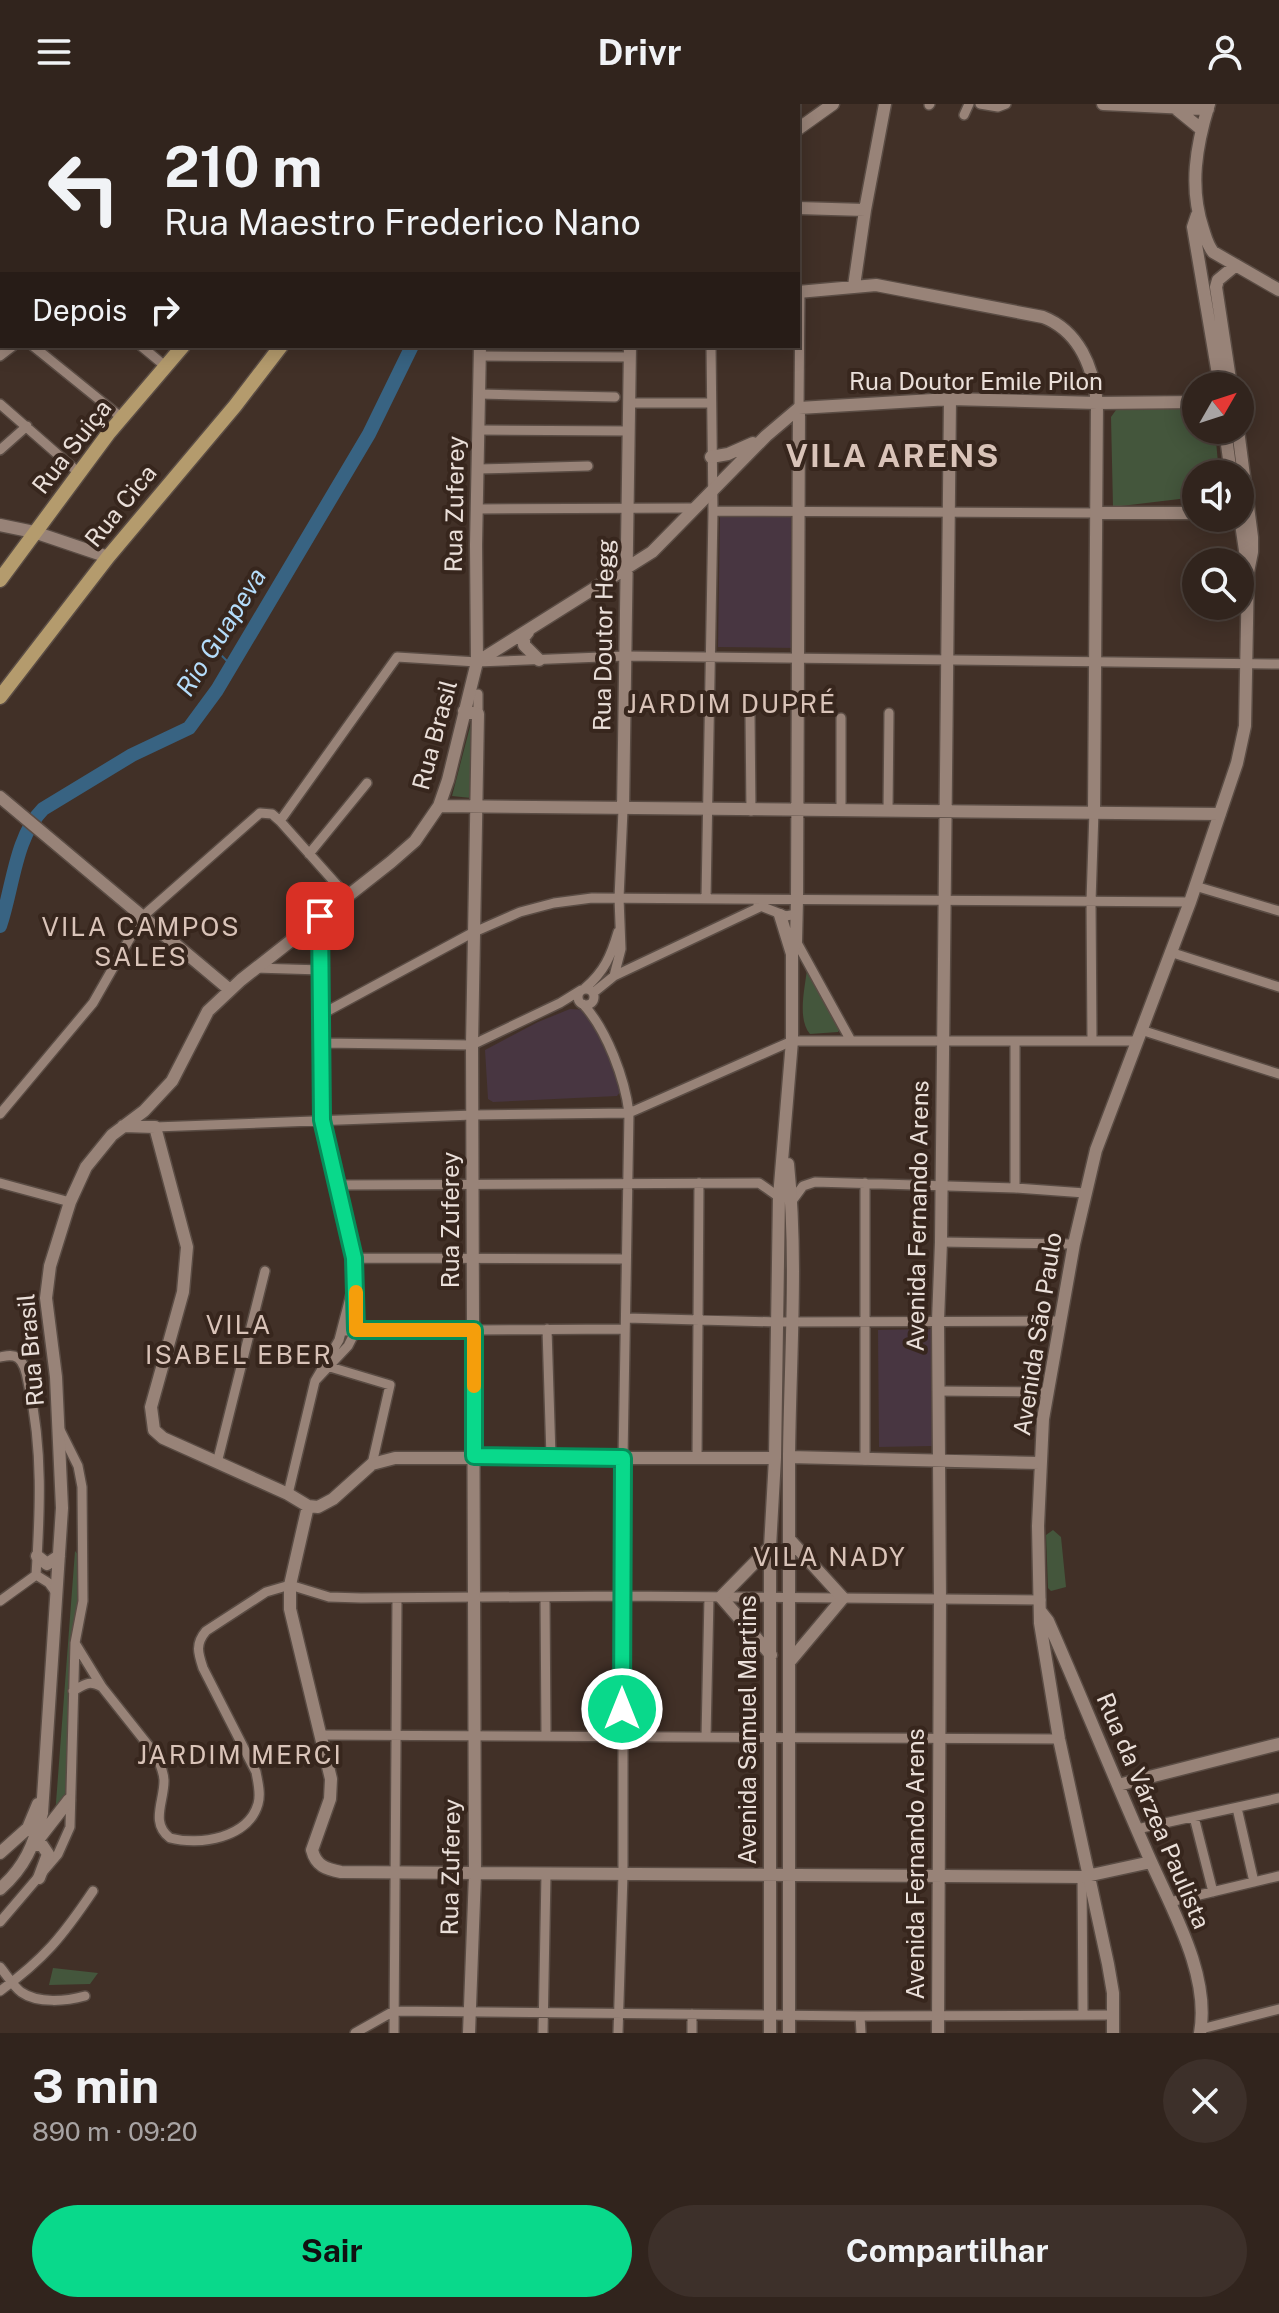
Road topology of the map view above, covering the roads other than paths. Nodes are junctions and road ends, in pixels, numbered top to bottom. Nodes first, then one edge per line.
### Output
1 (833, 104) edge
2 (885, 104) edge
3 (969, 104) edge
4 (980, 104) edge
5 (1006, 104) edge
6 (1103, 104) edge
7 (1209, 106) edge
8 (1174, 107) junction
9 (964, 115) dead end
10 (800, 128) edge
11 (1201, 129) junction
12 (800, 208) edge
13 (865, 210) junction
14 (1197, 215) junction
15 (1236, 265) junction
16 (854, 286) junction
17 (1279, 289) edge
18 (800, 292) edge
19 (35, 348) edge
20 (143, 348) edge
21 (181, 348) edge
22 (279, 348) edge
23 (711, 348) edge
24 (799, 348) edge
25 (480, 351) edge
26 (630, 352) edge
27 (165, 366) junction
28 (1218, 372) edge
29 (1229, 372) edge
30 (479, 394) junction
31 (615, 397) dead end
32 (950, 399) junction
33 (1182, 402) edge
34 (629, 403) junction
35 (711, 403) junction
36 (1097, 403) junction
37 (0, 404) edge
38 (799, 408) junction
39 (122, 418) junction
40 (27, 426) junction
41 (478, 430) junction
42 (629, 431) junction
43 (766, 436) junction
44 (1239, 444) edge
45 (0, 450) edge
46 (711, 457) junction
47 (588, 466) dead end
48 (478, 469) junction
49 (79, 473) junction
50 (712, 491) junction
51 (694, 508) junction
52 (477, 509) junction
53 (628, 509) junction
54 (801, 510) junction
55 (713, 511) junction
56 (949, 513) junction
57 (1098, 513) junction
58 (1182, 513) edge
59 (0, 525) edge
60 (34, 532) junction
61 (1252, 548) edge
62 (108, 557) junction
63 (627, 569) junction
64 (0, 580) edge
65 (1247, 620) edge
66 (530, 629) junction
67 (626, 656) junction
68 (709, 658) junction
69 (799, 658) junction
70 (539, 660) junction
71 (946, 660) junction
72 (477, 662) junction
73 (1095, 662) junction
74 (1246, 663) junction
75 (1279, 664) edge
76 (478, 694) dead end
77 (0, 697) edge
78 (464, 711) junction
79 (889, 713) dead end
80 (478, 714) junction
81 (750, 714) dead end
82 (841, 718) dead end
83 (367, 783) dead end
84 (0, 797) edge
85 (439, 806) junction
86 (475, 807) junction
87 (623, 810) junction
88 (708, 810) junction
89 (751, 811) junction
90 (797, 811) junction
91 (841, 811) junction
92 (888, 811) junction
93 (944, 811) junction
94 (1094, 811) junction
95 (1220, 814) junction
96 (280, 821) junction
97 (309, 854) junction
98 (1195, 886) junction
99 (346, 895) junction
100 (619, 898) junction
101 (706, 898) junction
102 (782, 899) junction
103 (743, 900) junction
104 (944, 900) junction
105 (1091, 901) junction
106 (1190, 902) junction
107 (762, 906) junction
108 (796, 907) junction
109 (1279, 911) edge
110 (779, 914) junction
111 (320, 916) junction
112 (142, 917) junction
113 (619, 925) junction
114 (472, 933) junction
115 (796, 941) junction
116 (1170, 952) junction
117 (792, 954) junction
118 (255, 968) junction
119 (322, 970) junction
120 (614, 976) junction
121 (1279, 987) edge
122 (230, 990) junction
123 (588, 992) junction
124 (560, 1003) junction
125 (581, 1004) junction
126 (322, 1014) junction
127 (595, 1018) junction
128 (1139, 1036) junction
129 (850, 1039) junction
130 (943, 1040) junction
131 (1092, 1040) junction
132 (792, 1041) junction
133 (1015, 1042) junction
134 (322, 1043) junction
135 (472, 1045) junction
136 (1279, 1074) edge
137 (629, 1113) junction
138 (0, 1114) edge
139 (473, 1115) junction
140 (322, 1120) junction
141 (123, 1126) junction
142 (155, 1127) junction
143 (0, 1183) edge
144 (699, 1183) junction
145 (865, 1183) junction
146 (337, 1185) junction
147 (472, 1185) junction
148 (627, 1185) junction
149 (942, 1185) junction
150 (1015, 1188) junction
151 (1085, 1193) junction
152 (785, 1199) junction
153 (70, 1202) junction
154 (941, 1242) junction
155 (1074, 1244) junction
156 (473, 1257) junction
157 (354, 1258) junction
158 (625, 1259) junction
159 (265, 1271) dead end
160 (355, 1275) junction
161 (698, 1320) junction
162 (938, 1321) junction
163 (1060, 1321) junction
164 (777, 1322) junction
165 (793, 1322) junction
166 (866, 1322) junction
167 (626, 1324) junction
168 (547, 1329) junction
169 (356, 1330) junction
170 (474, 1330) junction
171 (343, 1331) junction
172 (0, 1357) edge
173 (330, 1367) junction
174 (315, 1381) junction
175 (938, 1391) junction
176 (1047, 1392) junction
177 (60, 1430) junction
178 (474, 1456) junction
179 (551, 1457) junction
180 (789, 1457) junction
181 (623, 1458) junction
182 (775, 1458) junction
183 (697, 1459) junction
184 (865, 1460) junction
185 (939, 1461) junction
186 (217, 1463) junction
187 (1040, 1463) junction
188 (372, 1464) junction
189 (288, 1494) junction
190 (308, 1506) junction
191 (62, 1508) junction
192 (81, 1508) junction
193 (790, 1540) junction
194 (770, 1547) junction
195 (37, 1556) junction
196 (59, 1556) junction
197 (36, 1575) junction
198 (290, 1585) junction
199 (57, 1594) junction
200 (623, 1596) junction
201 (474, 1597) junction
202 (715, 1597) junction
203 (770, 1597) junction
204 (791, 1597) junction
205 (545, 1598) junction
206 (843, 1598) junction
207 (397, 1599) junction
208 (940, 1600) junction
209 (0, 1601) edge
210 (1041, 1606) junction
211 (75, 1643) junction
212 (771, 1655) junction
213 (791, 1660) junction
214 (102, 1687) junction
215 (73, 1691) junction
216 (1080, 1695) junction
217 (1054, 1698) junction
218 (321, 1735) junction
219 (546, 1735) junction
220 (397, 1737) junction
221 (473, 1737) junction
222 (622, 1737) junction
223 (706, 1737) junction
224 (772, 1737) junction
225 (789, 1737) junction
226 (939, 1737) junction
227 (1059, 1739) junction
228 (1279, 1744) edge
229 (1118, 1785) junction
230 (41, 1798) junction
231 (1278, 1799) edge
232 (69, 1800) junction
233 (1237, 1808) junction
234 (1279, 1810) edge
235 (1194, 1817) junction
236 (1137, 1829) junction
237 (14, 1843) junction
238 (34, 1845) junction
239 (0, 1853) edge
240 (25, 1861) junction
241 (1151, 1862) junction
242 (394, 1873) junction
243 (475, 1874) junction
244 (546, 1874) junction
245 (623, 1874) junction
246 (770, 1876) junction
247 (789, 1876) junction
248 (938, 1876) junction
249 (1086, 1876) junction
250 (1279, 1876) edge
251 (39, 1878) junction
252 (1254, 1882) junction
253 (0, 1889) edge
254 (93, 1891) dead end
255 (1213, 1892) junction
256 (1170, 1902) junction
257 (0, 1922) edge
258 (0, 1967) edge
259 (13, 1982) junction
260 (0, 1991) edge
261 (85, 1996) dead end
262 (1279, 2009) edge
263 (394, 2011) junction
264 (469, 2012) junction
265 (544, 2013) junction
266 (618, 2013) junction
267 (692, 2014) junction
268 (770, 2014) junction
269 (789, 2014) junction
270 (1083, 2014) junction
271 (1113, 2015) junction
272 (860, 2016) junction
273 (938, 2016) junction
274 (1200, 2031) edge
275 (355, 2033) edge
276 (394, 2033) edge
277 (469, 2033) edge
278 (543, 2033) edge
279 (618, 2033) edge
280 (692, 2033) edge
281 (770, 2033) edge
282 (789, 2033) edge
283 (861, 2033) edge
284 (938, 2033) edge
285 (1113, 2033) edge

1 - 10 main road
2 - 13 main road
3 - 9 street
4 - 5 street
6 - 8 main road
7 - 8 main road
7 - 11 main road
8 - 11 main road
11 - 14 main road
12 - 13 main road
13 - 16 main road
14 - 15 main road
14 - 28 main road
15 - 17 main road
15 - 29 main road
16 - 18 main road
16 - 36 main road
19 - 39 street
20 - 27 street
21 - 27 main road, Rua Suiça
22 - 62 main road, Rua Cica
23 - 35 street
24 - 38 street
25 - 26 street
25 - 30 main road, Rua Zuferey
26 - 34 main road, Rua Doutor Hegg
27 - 39 main road, Rua Suiça
30 - 31 street
30 - 41 main road, Rua Zuferey
32 - 36 main road, Rua Doutor Emile Pilon
32 - 38 main road, Rua Doutor Emile Pilon
32 - 56 main road, Avenida Fernando Arens
33 - 36 main road, Rua Doutor Emile Pilon
34 - 35 street
34 - 42 main road, Rua Doutor Hegg
35 - 46 street
36 - 57 main road
37 - 40 street
38 - 43 main road
38 - 54 main road, Avenida Samuel Martins
39 - 49 main road, Rua Suiça
40 - 45 street
40 - 49 street
41 - 42 street
41 - 48 main road, Rua Zuferey
42 - 53 main road, Rua Doutor Hegg
43 - 46 main road
43 - 50 main road, Rua Brasil
44 - 61 main road
46 - 50 street
47 - 48 street
48 - 52 main road, Rua Zuferey
49 - 60 main road, Rua Suiça
50 - 51 main road, Rua Brasil
50 - 55 street
51 - 53 street
51 - 63 main road, Rua Brasil
52 - 53 street
52 - 72 main road, Rua Zuferey
53 - 63 main road, Rua Doutor Hegg
54 - 55 street
54 - 56 street
54 - 69 main road, Avenida Samuel Martins
55 - 68 street
56 - 57 street
56 - 71 main road, Avenida Fernando Arens
57 - 58 main road
57 - 73 main road
59 - 60 main road
60 - 62 main road
60 - 64 main road, Rua Suiça
62 - 77 main road, Rua Cica
63 - 66 main road, Rua Brasil
63 - 67 main road, Rua Doutor Hegg
65 - 74 main road, Avenida São Paulo
66 - 70 main road
66 - 72 main road, Rua Brasil
67 - 68 street
67 - 70 street
67 - 87 main road, Rua Doutor Hegg
68 - 69 street
68 - 88 street
69 - 71 street
69 - 90 main road, Avenida Samuel Martins
70 - 72 street
71 - 73 street
71 - 93 main road, Avenida Fernando Arens
72 - 78 main road, Rua Brasil
72 - 96 street
73 - 74 street
73 - 94 main road
74 - 75 street
74 - 95 main road, Avenida São Paulo
76 - 80 street, Rua Zuferey
78 - 80 main road
78 - 85 main road, Rua Brasil
79 - 92 street
80 - 86 main road, Rua Zuferey
81 - 89 street
82 - 91 street
83 - 97 street
84 - 112 main road
85 - 86 main road
85 - 99 main road, Rua Brasil
86 - 87 main road
86 - 114 main road, Rua Zuferey
87 - 88 main road
87 - 100 street, Rua Doutor Hegg
88 - 89 main road
88 - 101 street
89 - 90 main road
90 - 91 main road
90 - 108 main road, Avenida Samuel Martins
91 - 92 main road
92 - 93 main road
93 - 94 main road
93 - 104 main road, Avenida Fernando Arens
94 - 95 main road
94 - 105 street
95 - 98 main road, Avenida São Paulo
96 - 97 street
96 - 112 street
97 - 99 street
98 - 106 main road, Avenida São Paulo
98 - 109 street
99 - 111 main road, Rua Brasil
100 - 101 street
100 - 113 street, Rua Doutor Hegg
100 - 114 street
101 - 103 street
102 - 103 street
102 - 108 street
102 - 110 street
103 - 107 street
104 - 105 street
104 - 108 street
104 - 130 main road, Avenida Fernando Arens
105 - 106 street
105 - 131 street
106 - 116 main road, Avenida São Paulo
107 - 110 street
107 - 120 street
108 - 110 street
108 - 115 main road, Avenida Samuel Martins
110 - 117 main road
111 - 118 main road, Rua Brasil
111 - 119 street
112 - 122 main road
112 - 138 street
113 - 120 street, Rua Doutor Hegg
113 - 123 street, Rua Doutor Hegg
114 - 126 street
114 - 135 main road, Rua Zuferey
115 - 117 main road, Avenida Samuel Martins
115 - 129 street
116 - 121 street
116 - 128 main road, Avenida São Paulo
117 - 132 main road, Avenida Samuel Martins
118 - 119 street
118 - 122 main road, Rua Brasil
119 - 126 street
120 - 123 street
122 - 141 main road, Rua Brasil
123 - 124 street
123 - 125 street
123 - 127 street
124 - 125 street
124 - 135 street
125 - 127 street
126 - 134 street
127 - 137 street
128 - 131 street
128 - 136 street
128 - 151 main road, Avenida São Paulo
129 - 130 street
129 - 132 street
130 - 133 street
130 - 149 main road, Avenida Fernando Arens
131 - 133 street
132 - 137 street
132 - 152 main road, Avenida Samuel Martins
133 - 150 street
134 - 135 street
134 - 140 street
135 - 139 main road, Rua Zuferey
137 - 139 street
137 - 148 street
139 - 140 street
139 - 147 main road, Rua Zuferey
140 - 142 street
140 - 146 street
141 - 142 main road
141 - 153 main road, Rua Brasil
142 - 186 main road
143 - 153 street
144 - 148 street
144 - 152 street
144 - 161 street
145 - 149 street
145 - 152 street
145 - 166 street
146 - 147 street
146 - 157 street
147 - 148 street
147 - 156 main road, Rua Zuferey
148 - 158 street
149 - 150 street
149 - 154 main road, Avenida Fernando Arens
150 - 151 street
151 - 155 main road, Avenida São Paulo
152 - 164 main road, Avenida Samuel Martins
152 - 165 main road, Avenida Samuel Martins
153 - 177 main road, Rua Brasil
154 - 155 street
154 - 162 main road, Avenida Fernando Arens
155 - 163 main road, Avenida São Paulo
156 - 157 street
156 - 158 street
156 - 170 main road, Rua Zuferey
157 - 160 street
158 - 167 street
159 - 186 street
160 - 169 street
160 - 171 street
161 - 164 street
161 - 167 street
161 - 183 street
162 - 163 street
162 - 166 street
162 - 175 main road, Avenida Fernando Arens
163 - 176 main road, Avenida São Paulo
164 - 165 street
164 - 182 main road, Avenida Samuel Martins
165 - 166 street
165 - 180 main road, Avenida Samuel Martins
166 - 184 street
167 - 168 street
167 - 181 street
168 - 170 street
168 - 179 street
169 - 170 street
169 - 171 street
169 - 173 street
170 - 178 main road, Rua Zuferey
171 - 174 street
172 - 195 street
173 - 174 street
173 - 188 street
174 - 189 street
175 - 176 street
175 - 185 main road, Avenida Fernando Arens
176 - 187 main road, Avenida São Paulo
177 - 191 main road, Rua Brasil
177 - 192 street
178 - 179 main road
178 - 188 main road
178 - 201 main road, Rua Zuferey
179 - 181 main road
180 - 184 main road
180 - 193 main road, Avenida Samuel Martins
181 - 183 main road
181 - 200 street
182 - 183 main road
182 - 194 main road, Avenida Samuel Martins
184 - 185 main road
185 - 187 main road
185 - 208 main road, Avenida Fernando Arens
186 - 189 main road
187 - 210 main road, Avenida São Paulo
188 - 190 main road
189 - 190 main road
190 - 198 main road
191 - 192 street
191 - 196 main road, Rua Brasil
192 - 211 street
193 - 204 main road, Avenida Samuel Martins
193 - 206 main road
194 - 202 main road
194 - 203 main road, Avenida Samuel Martins
195 - 196 main road
195 - 197 street
196 - 199 main road, Rua Brasil
197 - 199 street
197 - 209 street
198 - 207 street
198 - 214 street
198 - 218 main road
199 - 230 main road, Rua Brasil
200 - 202 street
200 - 205 street
200 - 222 street
201 - 205 street
201 - 207 street
201 - 221 main road, Rua Zuferey
202 - 203 street
202 - 212 main road
202 - 223 street
203 - 204 street
203 - 212 main road, Avenida Samuel Martins
204 - 206 street
204 - 213 main road, Avenida Samuel Martins
205 - 219 street
206 - 208 street
206 - 213 main road
207 - 220 street
208 - 210 street
208 - 226 main road, Avenida Fernando Arens
210 - 216 main road, Rua da Várzea Paulista
210 - 217 main road, Avenida São Paulo
211 - 214 street
211 - 215 street
212 - 224 main road, Avenida Samuel Martins
213 - 225 main road, Avenida Samuel Martins
214 - 215 street
215 - 232 street
216 - 217 main road
216 - 229 main road, Rua da Várzea Paulista
217 - 227 main road, Avenida São Paulo
218 - 220 street
218 - 242 main road
219 - 221 street
219 - 222 street
220 - 221 street
220 - 242 street
221 - 243 main road, Rua Zuferey
222 - 223 street
222 - 245 street
223 - 224 street
224 - 225 street
224 - 246 main road, Avenida Samuel Martins
225 - 226 street
225 - 247 main road, Avenida Samuel Martins
226 - 227 street
226 - 248 main road, Avenida Fernando Arens
227 - 249 main road, Avenida São Paulo
228 - 229 main road
229 - 236 main road, Rua da Várzea Paulista
230 - 237 main road
230 - 238 main road, Rua Brasil
231 - 233 street
231 - 234 street
232 - 238 main road
232 - 251 street
233 - 235 street
233 - 252 street
235 - 236 street
235 - 255 street
236 - 241 main road, Rua da Várzea Paulista
237 - 239 main road
237 - 240 main road
238 - 240 main road
238 - 251 main road
240 - 253 main road
241 - 249 main road
241 - 256 main road, Rua da Várzea Paulista
242 - 243 main road
242 - 263 street
243 - 244 main road
243 - 264 main road, Rua Zuferey
244 - 245 main road
244 - 265 street
245 - 246 main road
245 - 266 street
246 - 247 main road
246 - 268 main road, Avenida Samuel Martins
247 - 248 main road
247 - 269 main road, Avenida Samuel Martins
248 - 249 main road
248 - 273 main road, Avenida Fernando Arens
249 - 270 street
249 - 271 main road, Avenida São Paulo
250 - 252 street
251 - 257 street
252 - 255 street
254 - 259 street
255 - 256 street
256 - 274 main road, Rua da Várzea Paulista
258 - 259 street
259 - 260 street
259 - 261 street
262 - 274 street
263 - 264 street
263 - 275 street
263 - 276 street
264 - 265 street
264 - 277 main road, Rua Zuferey
265 - 266 street
265 - 278 street
266 - 267 street
266 - 279 street
267 - 268 street
267 - 280 street
268 - 269 street
268 - 281 main road, Avenida Samuel Martins
269 - 272 street
269 - 282 main road, Avenida Samuel Martins
270 - 271 street
270 - 273 street
271 - 285 main road, Avenida São Paulo
272 - 273 street
272 - 283 street
273 - 284 main road, Avenida Fernando Arens

